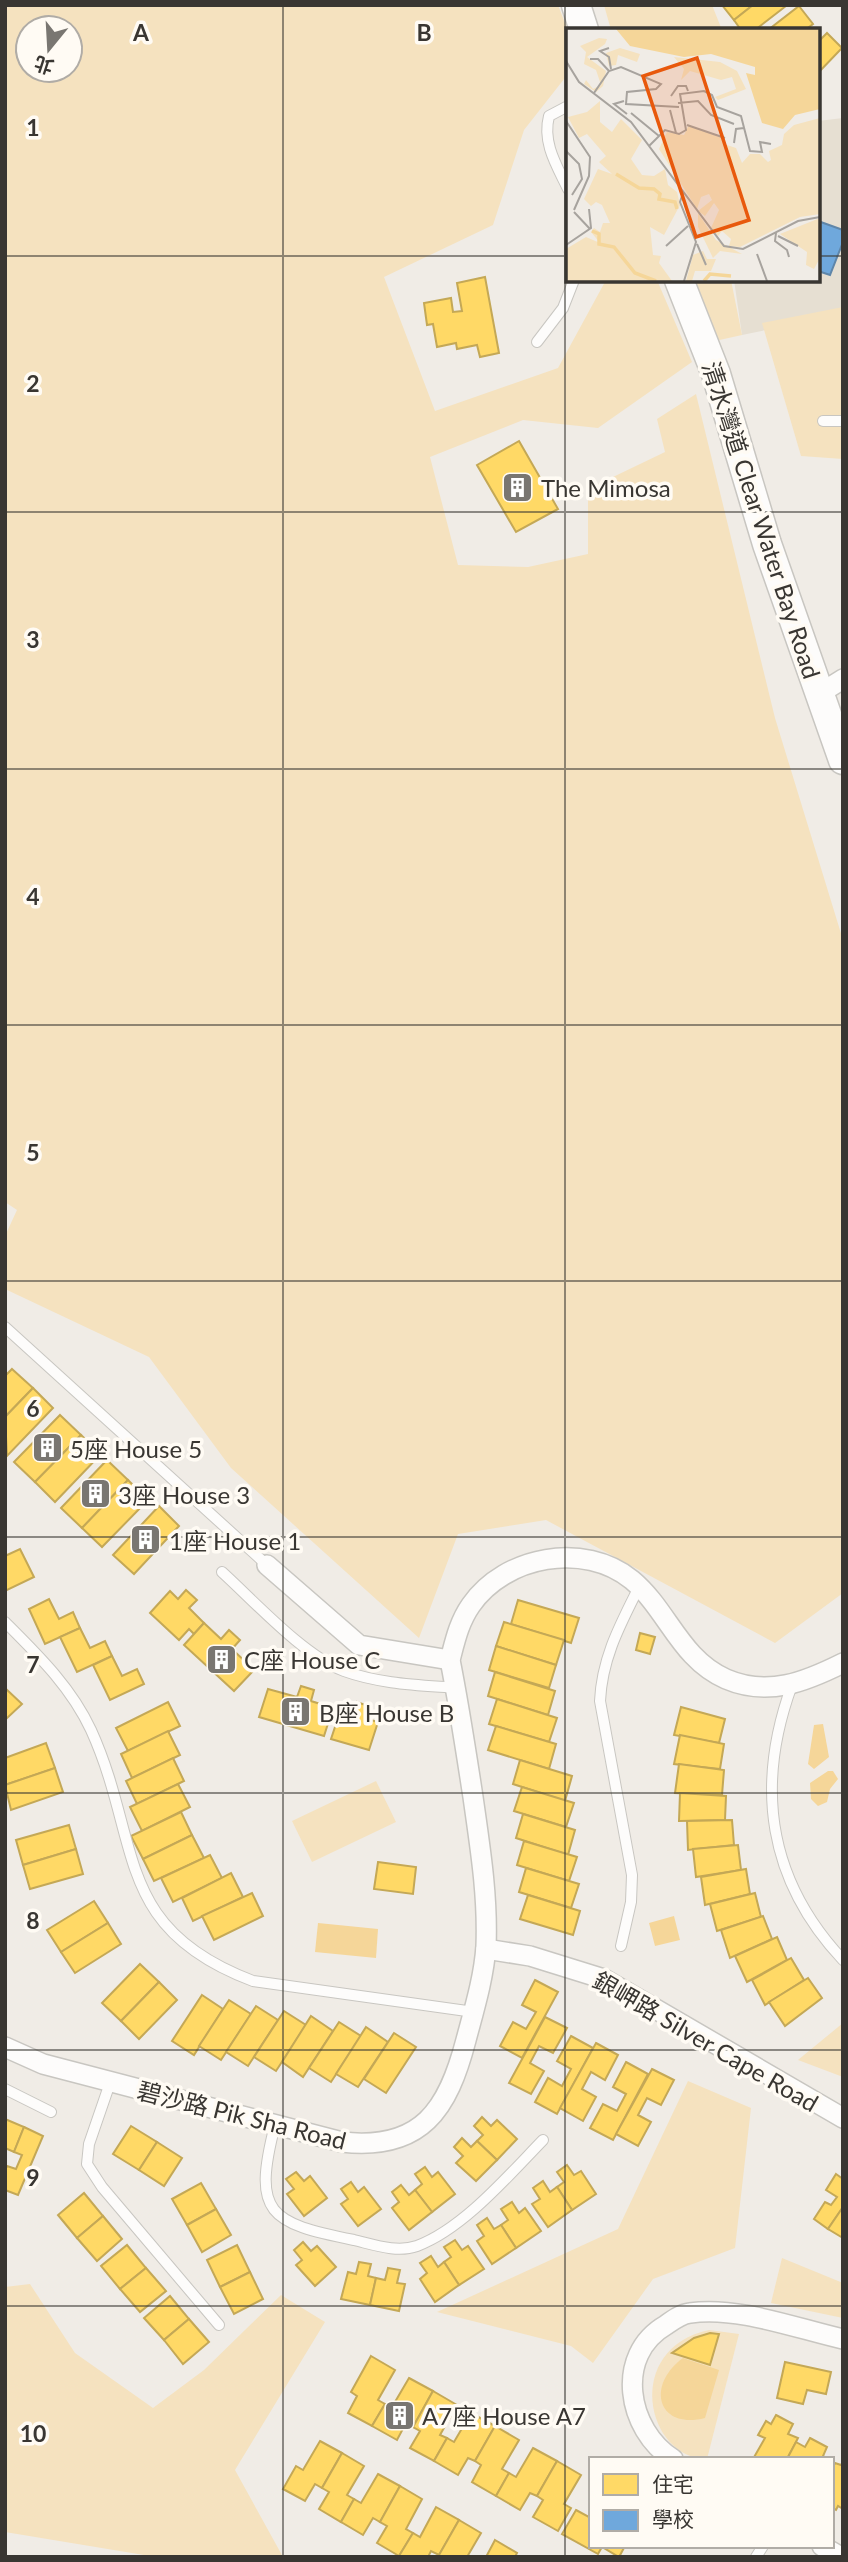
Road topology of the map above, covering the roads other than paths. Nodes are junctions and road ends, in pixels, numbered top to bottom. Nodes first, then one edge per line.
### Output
1 (576, 5) edge
2 (583, 28) edge
3 (566, 107) edge
4 (566, 184) edge
5 (573, 282) edge
6 (680, 282) edge
7 (537, 342) dead end
8 (823, 421) dead end
9 (843, 421) edge
10 (843, 679) edge
11 (819, 694) junction
12 (843, 760) edge
13 (5, 1326) edge
14 (267, 1565) joint
15 (222, 1572) dead end
16 (639, 1587) junction
17 (5, 1622) edge
18 (450, 1660) junction
19 (843, 1663) edge
20 (792, 1685) junction
21 (456, 1688) junction
22 (621, 1946) dead end
23 (486, 1949) junction
24 (843, 1960) edge
25 (474, 2012) junction
26 (5, 2047) edge
27 (110, 2083) junction
28 (5, 2089) edge
29 (51, 2112) dead end
30 (843, 2119) edge
31 (275, 2125) junction
32 (543, 2140) dead end
33 (219, 2325) dead end
34 (843, 2339) edge
35 (671, 2457) edge
36 (825, 2548) edge
37 (841, 2557) edge

1 - 2 main road
3 - 4 lane
5 - 7 lane
6 - 11 main road, 清水灣道 Clear Water Bay Road
8 - 9 lane
10 - 11 street
11 - 12 main road, 清水灣道 Clear Water Bay Road
13 - 14 lane
14 - 18 street
15 - 21 lane
16 - 18 street, 碧沙路 Pik Sha Road
16 - 20 street, 碧沙路 Pik Sha Road
16 - 22 lane
17 - 25 lane
18 - 21 street, 碧沙路 Pik Sha Road
19 - 20 street, 碧沙路 Pik Sha Road
20 - 24 lane
21 - 23 street, 碧沙路 Pik Sha Road
23 - 25 street, 碧沙路 Pik Sha Road
23 - 30 street, 銀岬路 Silver Cape Road
25 - 31 street, 碧沙路 Pik Sha Road
26 - 27 street, 碧沙路 Pik Sha Road
27 - 31 street, 碧沙路 Pik Sha Road
27 - 33 lane
28 - 29 lane
31 - 32 lane
34 - 35 street
36 - 37 street

